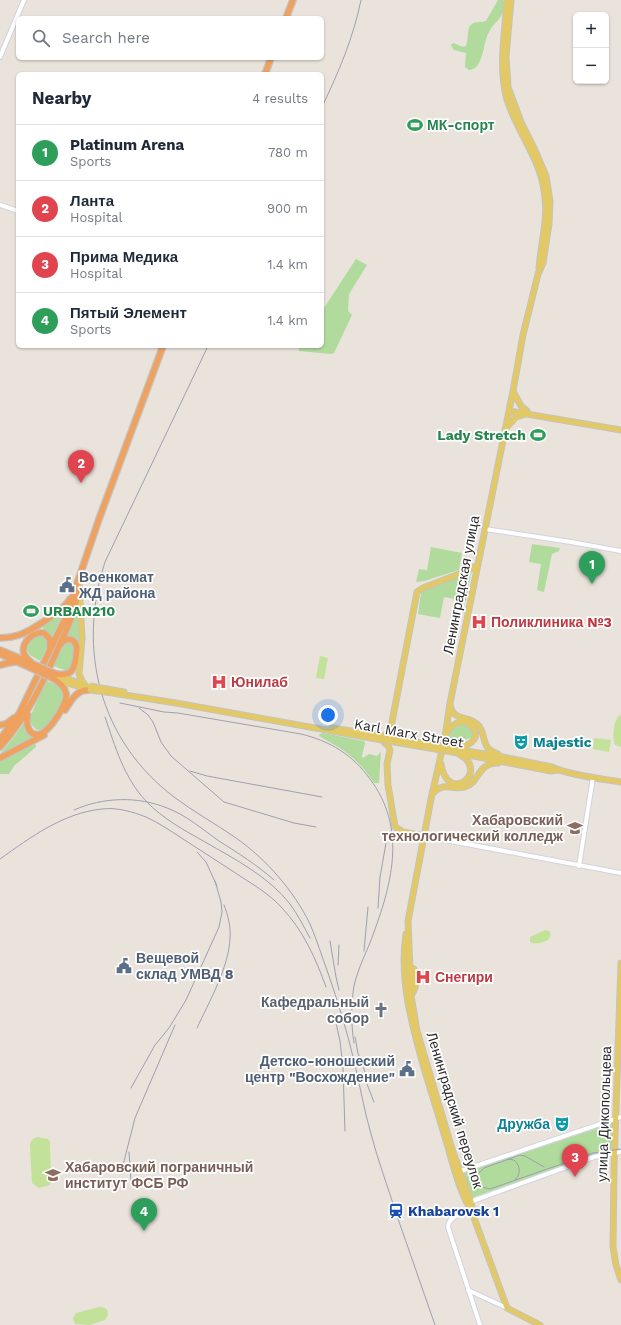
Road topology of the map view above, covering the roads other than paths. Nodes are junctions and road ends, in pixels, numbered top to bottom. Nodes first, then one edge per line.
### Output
1 (24, 0) edge
2 (293, 0) edge
3 (507, 0) edge
4 (511, 0) edge
5 (17, 16) edge
6 (287, 16) edge
7 (16, 19) edge
8 (505, 43) junction
9 (0, 57) edge
10 (271, 60) edge
11 (267, 72) edge
12 (0, 205) edge
13 (16, 210) edge
14 (162, 348) edge
15 (513, 392) junction
16 (509, 409) junction
17 (527, 412) junction
18 (504, 430) junction
19 (621, 430) edge
20 (485, 530) junction
21 (621, 551) edge
22 (478, 565) junction
23 (467, 571) junction
24 (476, 576) junction
25 (78, 581) junction
26 (0, 638) edge
27 (0, 650) edge
28 (50, 652) junction
29 (0, 654) edge
30 (21, 664) junction
31 (0, 665) edge
32 (51, 665) junction
33 (32, 666) junction
34 (55, 676) junction
35 (88, 688) junction
36 (106, 690) junction
37 (38, 692) junction
38 (450, 704) junction
39 (19, 714) junction
40 (464, 720) junction
41 (0, 725) edge
42 (391, 727) junction
43 (445, 737) junction
44 (382, 738) junction
45 (0, 739) edge
46 (399, 741) junction
47 (0, 747) edge
48 (390, 750) junction
49 (448, 750) junction
50 (503, 756) junction
51 (0, 758) edge
52 (440, 761) junction
53 (515, 764) junction
54 (558, 770) junction
55 (593, 777) junction
56 (621, 782) edge
57 (452, 785) junction
58 (431, 797) junction
59 (424, 836) junction
60 (579, 866) junction
61 (621, 873) edge
62 (411, 902) joint
63 (408, 925) junction
64 (621, 963) edge
65 (618, 1118) edge
66 (621, 1152) edge
67 (615, 1153) junction
68 (458, 1172) junction
69 (468, 1202) junction
70 (472, 1210) junction
71 (621, 1280) edge
72 (468, 1290) junction
73 (507, 1308) junction
74 (480, 1325) edge
75 (540, 1325) edge

1 - 5 street
2 - 6 highway
3 - 8 main road
4 - 8 main road
7 - 9 street
8 - 15 main road, Ленинградская улица
10 - 11 highway
12 - 13 street
14 - 25 highway
15 - 16 main road, Ленинградская улица
15 - 17 main road
16 - 17 main road
16 - 18 main road, Ленинградская улица
17 - 18 main road
17 - 19 main road
18 - 20 main road, Ленинградская улица
20 - 21 street
20 - 22 main road, Ленинградская улица
22 - 23 main road
22 - 24 main road, Ленинградская улица
23 - 24 main road
23 - 42 main road
24 - 38 main road, Ленинградская улица
25 - 26 highway
25 - 28 highway
25 - 32 highway
25 - 35 main road
27 - 33 highway
28 - 33 highway
28 - 39 highway
29 - 30 highway
30 - 31 highway
30 - 33 highway
32 - 34 highway
32 - 37 highway
33 - 34 highway, bridge
34 - 35 main road
34 - 37 highway
35 - 36 main road, bridge
35 - 51 highway
36 - 44 main road
36 - 44 main road, Karl Marx Street
37 - 47 highway
38 - 40 main road
38 - 43 main road, Ленинградская улица
39 - 41 highway
39 - 45 highway
40 - 43 main road
40 - 49 main road
40 - 50 main road
42 - 44 main road
42 - 46 main road
43 - 52 main road, Ленинградская улица
44 - 46 main road, Karl Marx Street, bridge
44 - 48 main road
46 - 48 main road
46 - 49 main road, Karl Marx Street, bridge
48 - 59 main road
49 - 50 main road, Karl Marx Street
49 - 53 main road, Karl Marx Street
49 - 57 main road
50 - 54 main road, Karl Marx Street
52 - 57 main road
52 - 58 main road, Ленинградская улица
53 - 54 main road, Karl Marx Street
53 - 57 main road
54 - 55 main road, Karl Marx Street
55 - 56 main road, Karl Marx Street
55 - 60 street
57 - 58 main road
58 - 59 main road, Ленинградская улица
59 - 60 street
59 - 62 main road, Ленинградская улица
60 - 61 street
62 - 63 main road, Ленинградский переулок
63 - 68 main road, Ленинградский переулок
63 - 68 main road, Ленинградский переулок
64 - 65 main road, улица Дикопольцева
65 - 67 main road, улица Дикопольцева
65 - 68 street
66 - 67 street
67 - 69 street
67 - 71 main road, улица Дикопольцева
68 - 69 main road, Ленинградский переулок
69 - 70 main road, Ленинградский переулок
70 - 72 street
70 - 73 main road, Ленинградский переулок
72 - 73 street
72 - 74 street
73 - 75 main road

